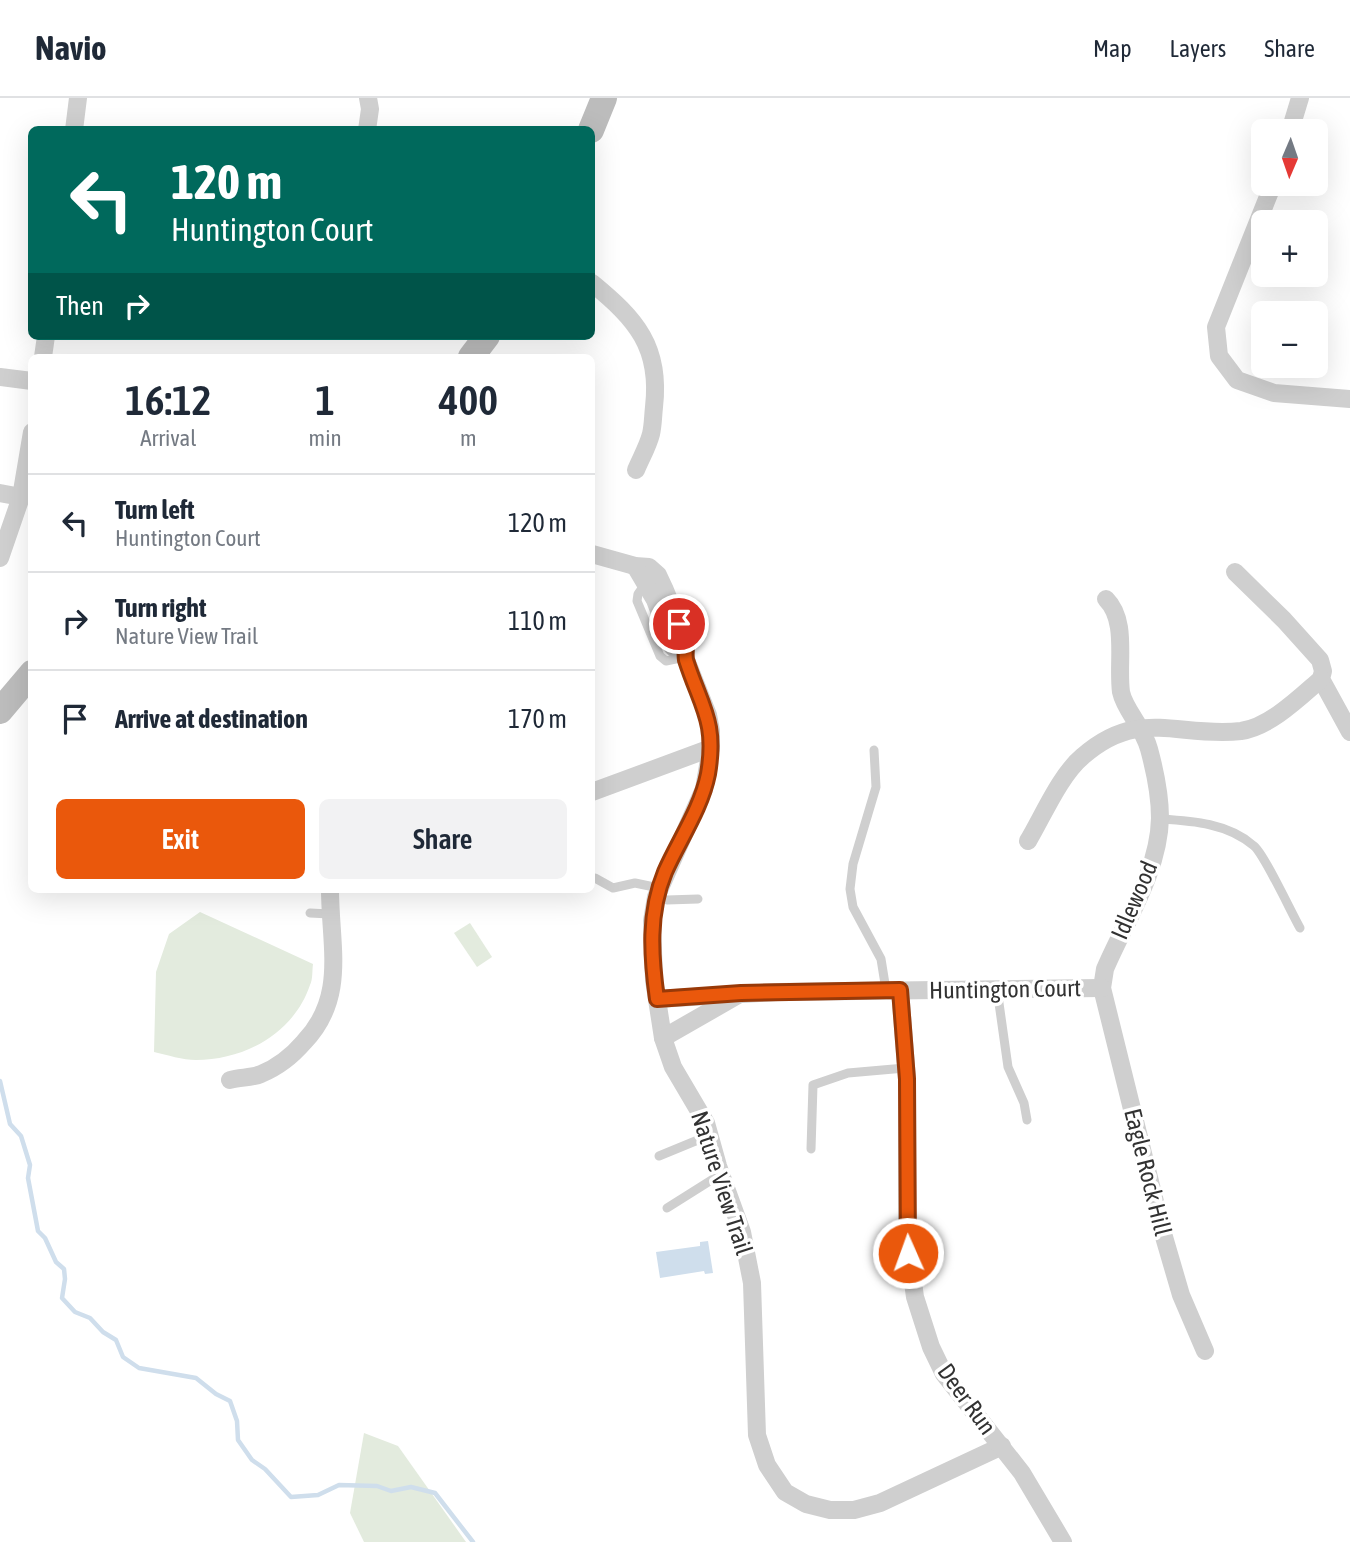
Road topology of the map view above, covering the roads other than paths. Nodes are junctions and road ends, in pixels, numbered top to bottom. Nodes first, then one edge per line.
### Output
1 (78, 98) edge
2 (368, 98) edge
3 (604, 98) edge
4 (1300, 98) edge
5 (1294, 119) edge
6 (74, 126) edge
7 (368, 126) edge
8 (593, 126) edge
9 (1268, 196) edge
10 (595, 286) edge
11 (484, 340) edge
12 (473, 354) edge
13 (0, 377) edge
14 (28, 380) edge
15 (1350, 399) edge
16 (28, 456) edge
17 (636, 470) dead end
18 (0, 493) edge
19 (21, 497) junction
20 (595, 555) edge
21 (0, 558) edge
22 (635, 566) junction
23 (1235, 572) dead end
24 (1106, 599) dead end
25 (685, 657) junction
26 (28, 678) edge
27 (1321, 679) junction
28 (0, 711) edge
29 (1142, 727) junction
30 (1350, 732) edge
31 (711, 748) junction
32 (874, 750) dead end
33 (595, 791) edge
34 (1160, 818) junction
35 (1028, 841) dead end
36 (596, 878) dead end
37 (658, 892) junction
38 (330, 893) edge
39 (698, 899) dead end
40 (310, 913) dead end
41 (330, 914) junction
42 (1300, 928) dead end
43 (1102, 988) junction
44 (997, 989) junction
45 (893, 990) junction
46 (741, 993) junction
47 (657, 999) junction
48 (663, 1038) junction
49 (905, 1068) junction
50 (230, 1080) dead end
51 (1027, 1120) dead end
52 (709, 1135) junction
53 (811, 1149) dead end
54 (659, 1156) dead end
55 (721, 1174) junction
56 (667, 1208) dead end
57 (1205, 1352) dead end
58 (1002, 1447) junction
59 (1063, 1542) edge

1 - 6 street
2 - 7 street
3 - 8 main road
4 - 5 street
9 - 15 street
10 - 17 street
11 - 12 main road
13 - 14 street
16 - 19 street
18 - 19 street
19 - 21 street
20 - 22 street, Nature View Trail
22 - 25 street, Nature View Trail
22 - 25 street, Nature View Trail
23 - 27 street
24 - 29 street, Idlewood
25 - 31 street, Nature View Trail
26 - 28 main road
27 - 29 street
27 - 30 street
29 - 34 street, Idlewood
29 - 35 street
31 - 33 street
31 - 37 street, Nature View Trail
32 - 45 lane
34 - 42 lane
34 - 43 street, Idlewood
36 - 37 lane
37 - 39 lane
37 - 47 street, Nature View Trail
38 - 41 street
40 - 41 lane
41 - 50 street
43 - 44 street, Huntington Court
43 - 57 street, Eagle Rock Hill
44 - 45 street, Huntington Court
44 - 51 lane
45 - 46 street, Huntington Court
45 - 49 street, Deer Run
46 - 47 street, Huntington Court
46 - 48 street, Huntington Court
47 - 48 street, Nature View Trail
48 - 52 street, Nature View Trail
49 - 53 lane
49 - 58 street, Deer Run
52 - 54 lane
52 - 55 street, Nature View Trail
55 - 56 lane
55 - 58 street, Nature View Trail
58 - 59 street, Deer Run

